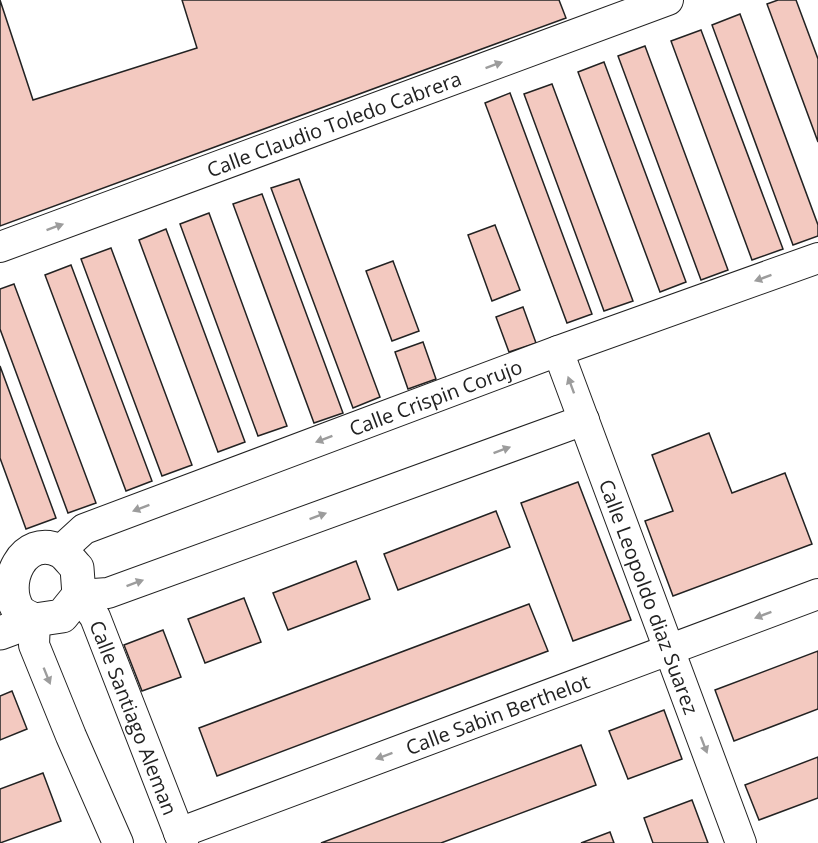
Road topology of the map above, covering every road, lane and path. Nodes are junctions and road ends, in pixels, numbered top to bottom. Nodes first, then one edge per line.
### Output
1 (668, 0) edge
2 (0, 248) edge
3 (818, 258) edge
4 (558, 351) junction
5 (584, 420) junction
6 (60, 551) junction
7 (2, 571) edge
8 (818, 594) edge
9 (78, 596) junction
10 (35, 620) junction
11 (0, 633) edge
12 (669, 650) junction
13 (181, 838) edge
14 (118, 843) edge
15 (741, 843) edge

2 -> 1 street, Calle Claudio Toledo Cabrera
3 -> 4 street, Calle Crispin Corujo
5 -> 4 street, Calle Leopoldo diaz Suarez
4 -> 6 street, Calle Crispin Corujo
9 -> 5 street
5 - 12 street, Calle Leopoldo diaz Suarez
6 - 7 street
6 - 9 street
7 - 10 street
8 -> 12 street, Calle Sabin Berthelot
9 - 10 street
9 - 13 street, Calle Santiago Aleman
10 - 11 street
10 -> 14 street
12 -> 13 street, Calle Sabin Berthelot
12 -> 15 street, Calle Leopoldo diaz Suarez

